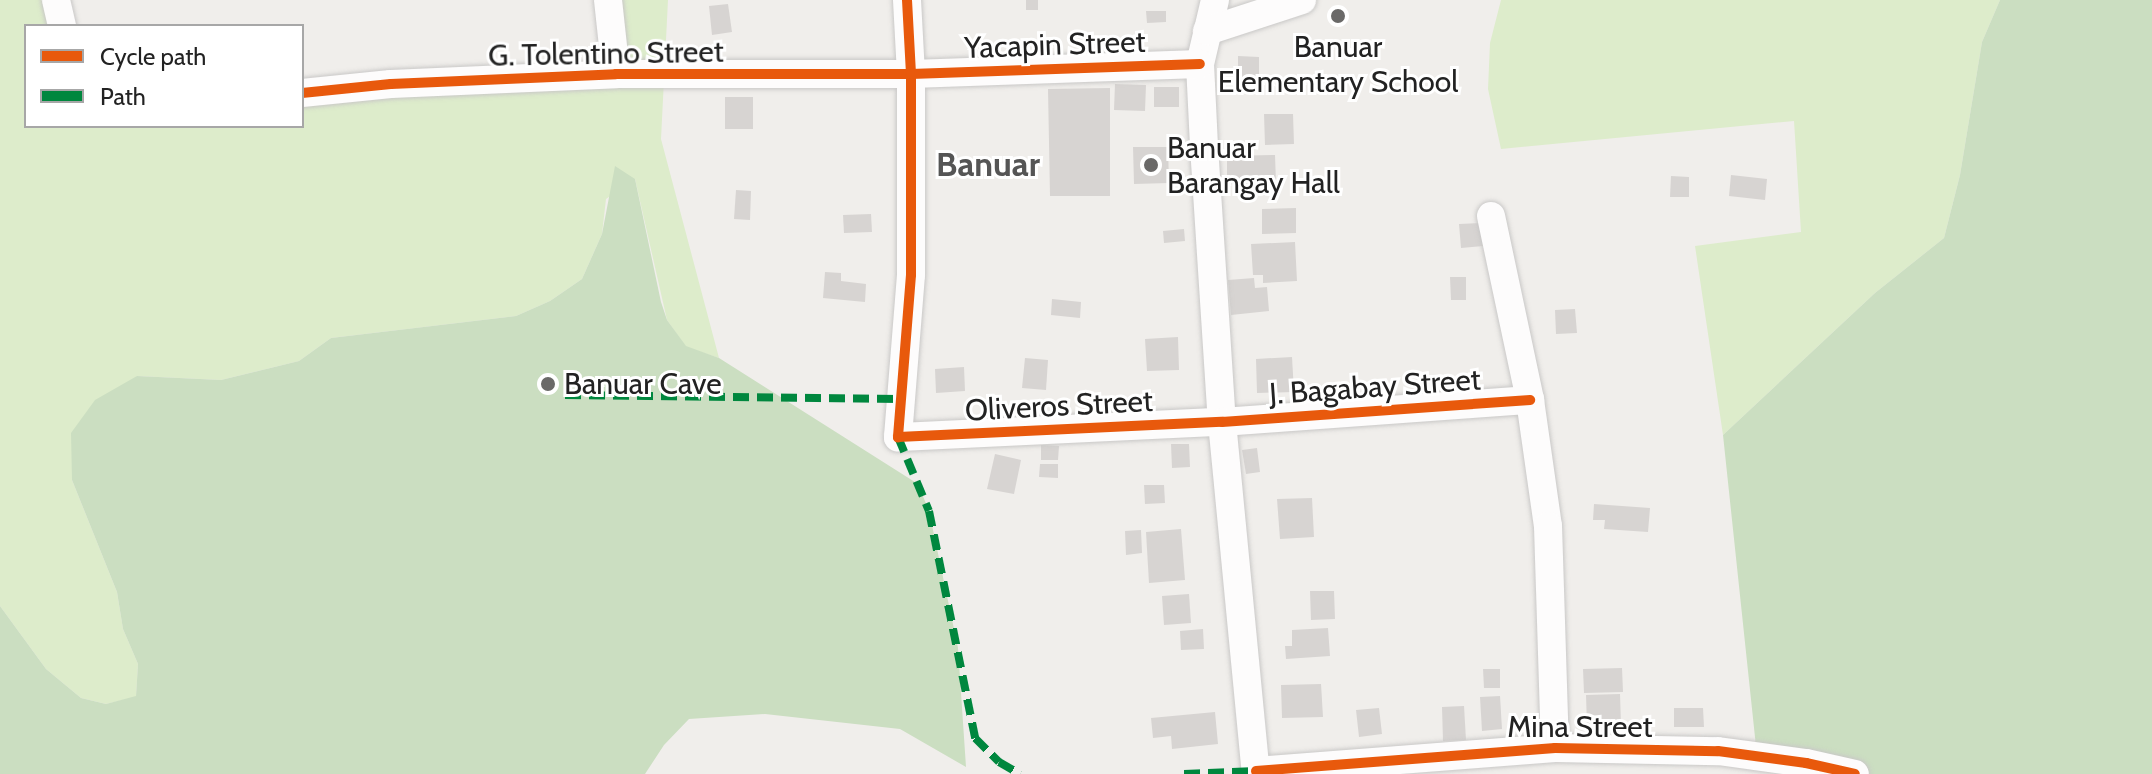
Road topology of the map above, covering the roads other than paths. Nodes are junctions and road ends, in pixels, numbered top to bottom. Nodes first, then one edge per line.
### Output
1 (56, 0) edge
2 (608, 0) edge
3 (907, 0) edge
4 (1215, 0) edge
5 (1302, 0) edge
6 (62, 24) edge
7 (1207, 31) junction
8 (1200, 64) junction
9 (616, 74) junction
10 (911, 74) junction
11 (304, 93) edge
12 (1491, 216) dead end
13 (1530, 400) junction
14 (1222, 422) junction
15 (1555, 748) junction
16 (1256, 772) edge
17 (1855, 774) edge

1 - 6 street
2 - 9 street
3 - 10 street
4 - 7 street
5 - 7 street
7 - 8 street
8 - 10 street, Yacapin Street
8 - 14 street
9 - 10 street, G. Tolentino Street
9 - 11 street, G. Tolentino Street
10 - 14 street, Oliveros Street
12 - 13 street
13 - 14 street, J. Bagabay Street
13 - 15 street
14 - 16 street
15 - 16 street, Mina Street
15 - 17 street, Mina Street

